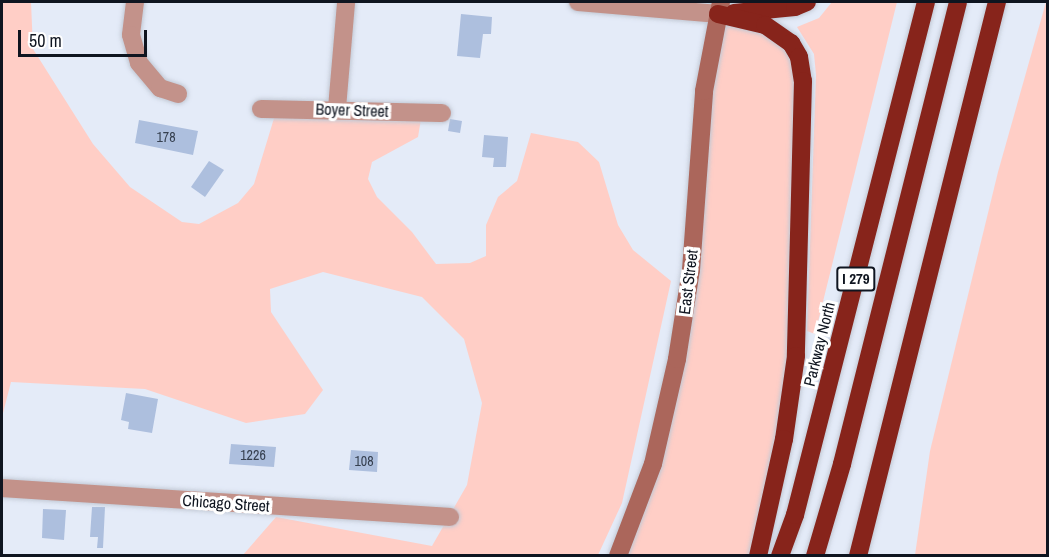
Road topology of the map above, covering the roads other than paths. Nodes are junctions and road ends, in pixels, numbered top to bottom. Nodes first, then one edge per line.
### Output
1 (135, 2) edge
2 (346, 2) edge
3 (578, 2) edge
4 (807, 2) edge
5 (926, 2) edge
6 (958, 2) edge
7 (997, 2) edge
8 (719, 8) edge
9 (178, 94) dead end
10 (337, 108) junction
11 (261, 110) dead end
12 (442, 113) dead end
13 (2, 488) edge
14 (450, 517) dead end
15 (618, 555) edge
16 (758, 555) edge
17 (780, 555) edge
18 (815, 555) edge
19 (858, 555) edge

1 - 9 street
2 - 10 street
3 - 8 street
4 - 8 highway
5 - 17 highway, Parkway North / I 279
6 - 18 highway
7 - 19 highway
8 - 15 main road, East Street
8 - 16 highway
10 - 11 street, Boyer Street
10 - 12 street, Boyer Street
13 - 14 street, Chicago Street

